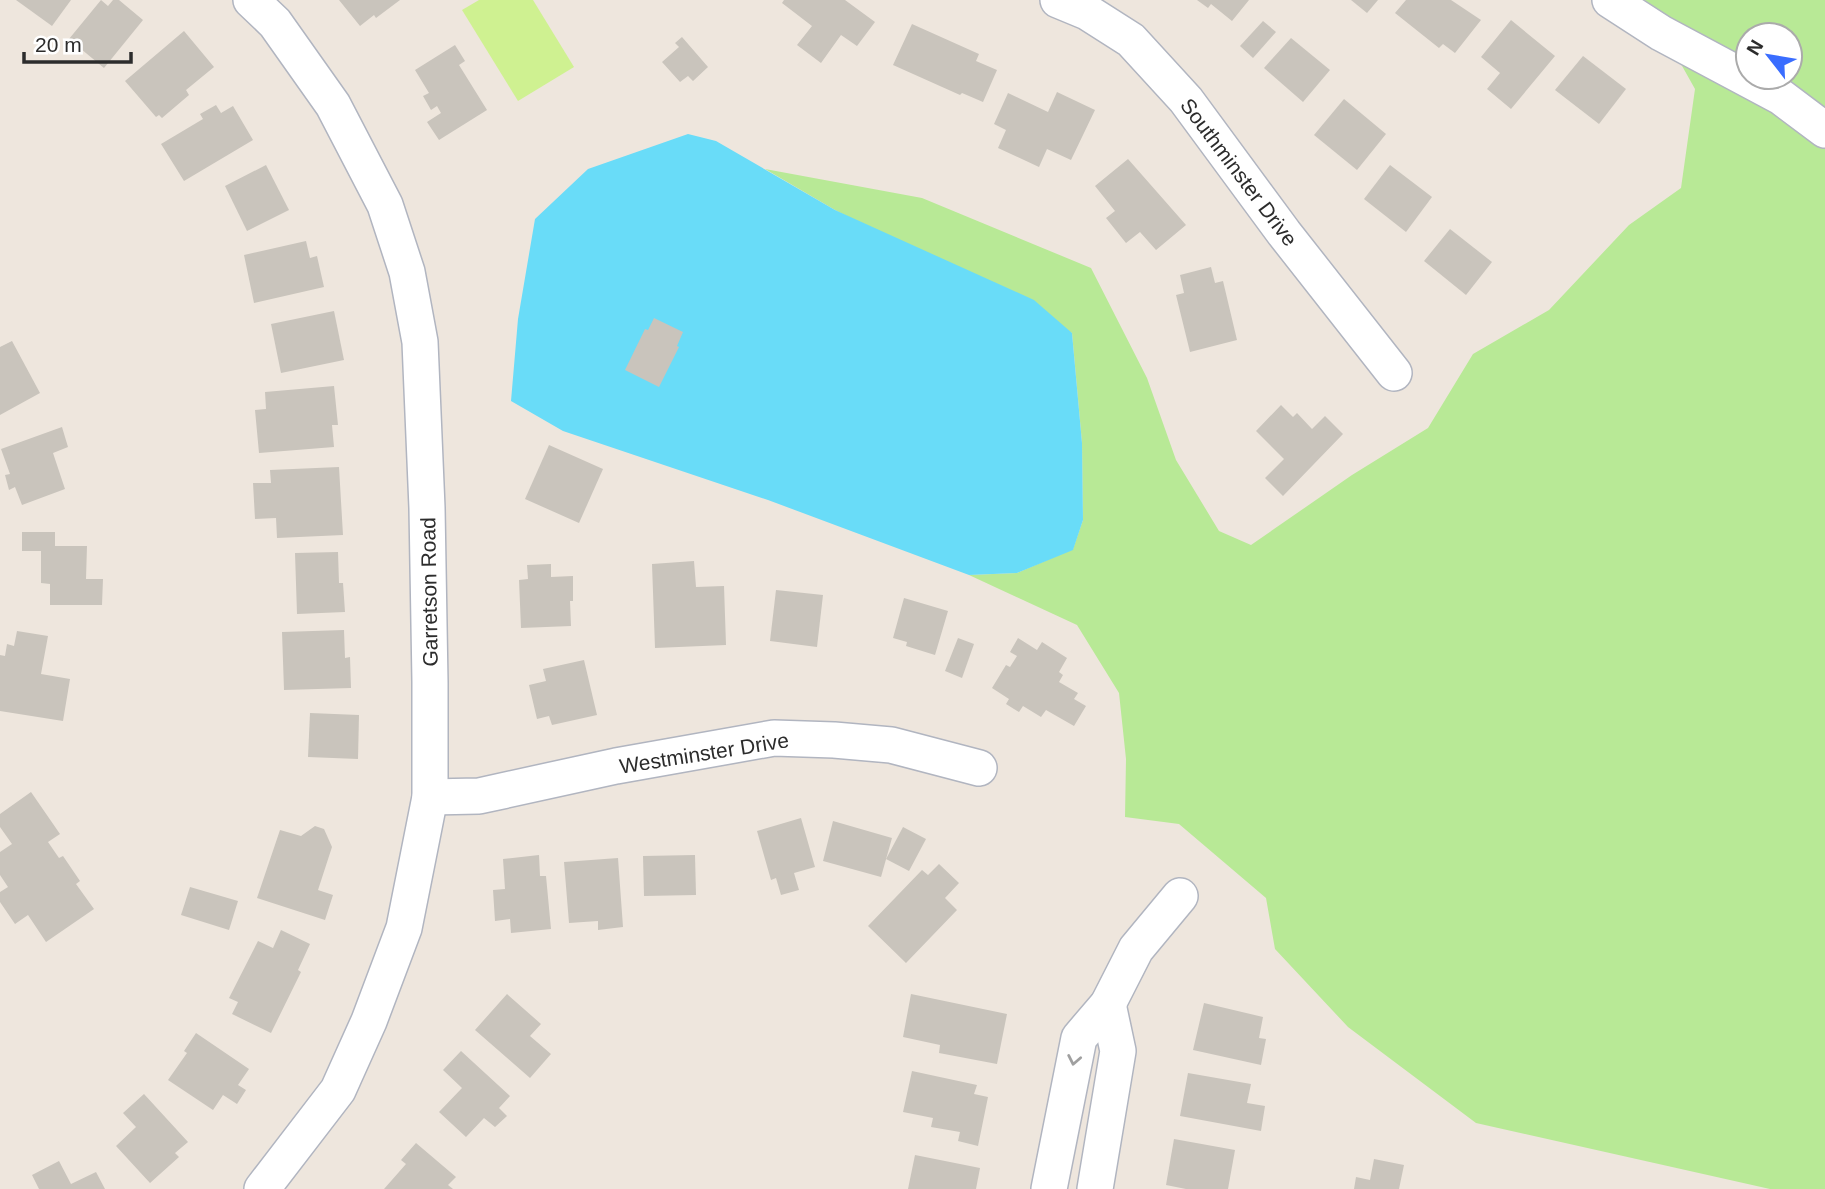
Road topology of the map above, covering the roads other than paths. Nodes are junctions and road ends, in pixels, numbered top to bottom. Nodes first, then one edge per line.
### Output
1 (251, 0) edge
2 (1058, 0) edge
3 (1611, 0) edge
4 (1825, 130) edge
5 (1394, 373) dead end
6 (979, 768) dead end
7 (430, 797) junction
8 (1180, 896) dead end
9 (1108, 1004) junction
10 (261, 1189) edge
11 (1049, 1189) edge
12 (1095, 1189) edge

1 - 7 street, Garretson Road
2 - 5 street, Southminster Drive
3 - 4 street
6 - 7 street, Westminster Drive
7 - 10 street, Garretson Road
8 - 9 street
9 -> 11 street
9 - 12 street

